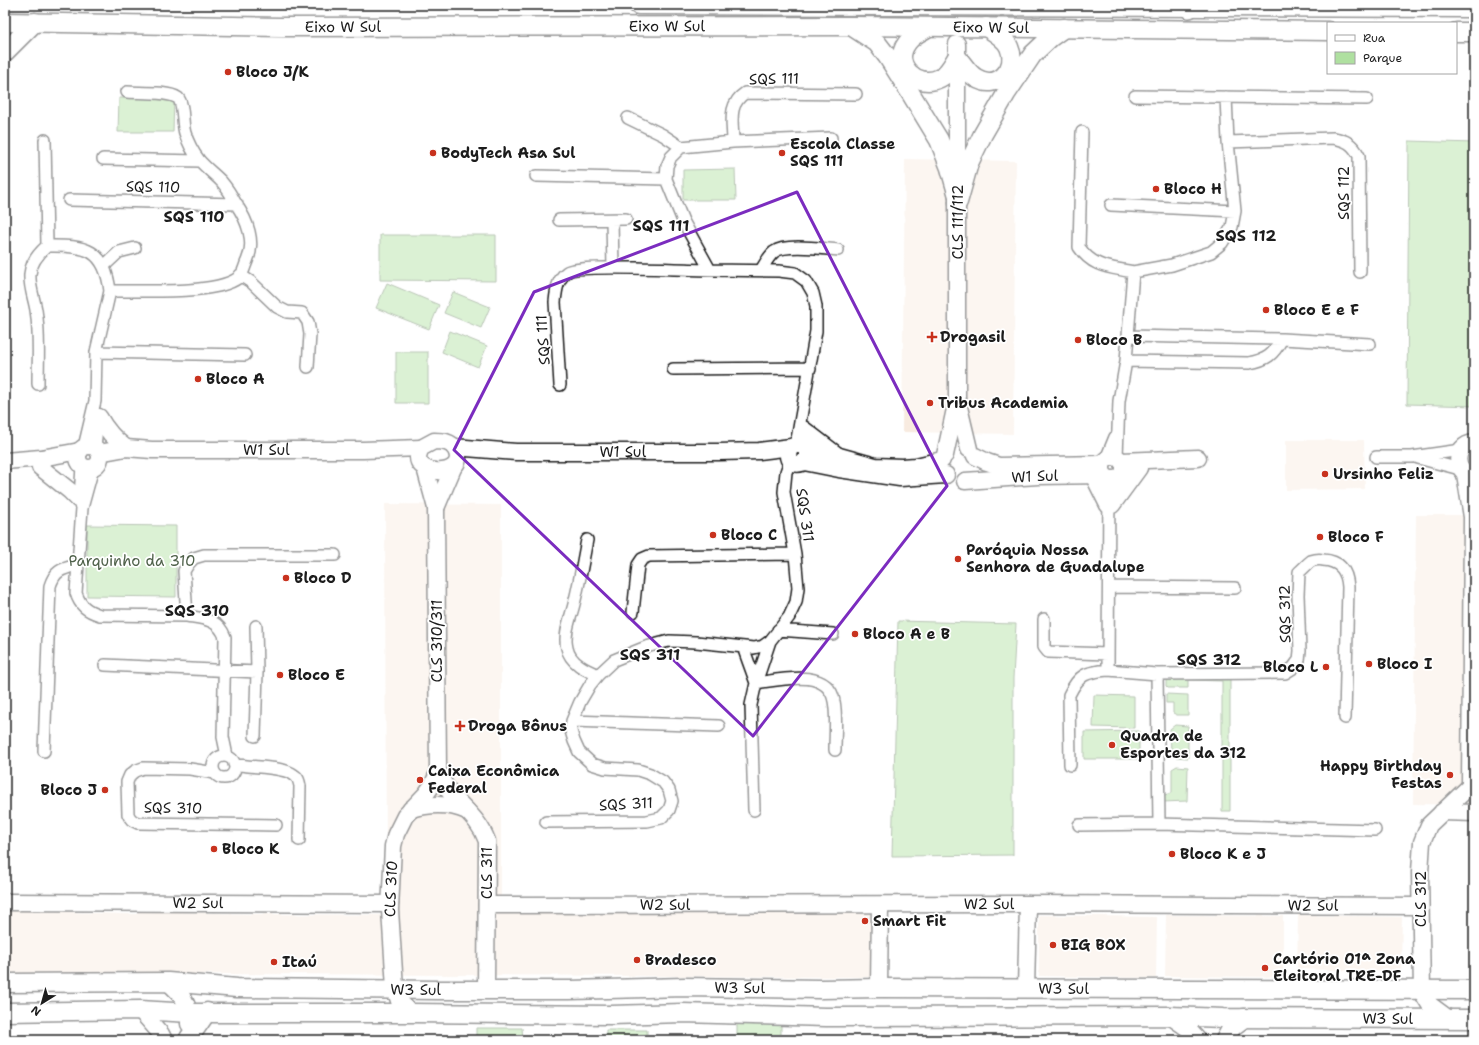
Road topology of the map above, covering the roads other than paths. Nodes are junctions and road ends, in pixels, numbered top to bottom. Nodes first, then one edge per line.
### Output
1 (638, 5) edge
2 (918, 5) edge
3 (1000, 6) edge
4 (1190, 6) edge
5 (1474, 8) edge
6 (5, 22) edge
7 (35, 22) junction
8 (851, 26) junction
9 (929, 27) junction
10 (986, 27) junction
11 (1064, 28) junction
12 (1327, 31) edge
13 (1457, 32) edge
14 (1474, 32) edge
15 (957, 51) junction
16 (5, 52) edge
17 (127, 92) dead end
18 (856, 94) dead end
19 (1136, 96) dead end
20 (1226, 97) junction
21 (1367, 99) dead end
22 (628, 118) dead end
23 (1082, 132) dead end
24 (831, 138) dead end
25 (44, 140) dead end
26 (733, 142) junction
27 (1228, 142) junction
28 (681, 147) junction
29 (103, 159) dead end
30 (200, 161) junction
31 (536, 176) dead end
32 (666, 179) junction
33 (958, 199) junction
34 (69, 200) dead end
35 (237, 204) junction
36 (1111, 205) dead end
37 (1235, 211) junction
38 (626, 219) dead end
39 (559, 220) dead end
40 (612, 220) junction
41 (47, 246) junction
42 (134, 248) dead end
43 (838, 250) dead end
44 (104, 266) junction
45 (613, 268) junction
46 (710, 270) junction
47 (761, 270) junction
48 (1133, 272) junction
49 (1360, 272) dead end
50 (240, 275) junction
51 (110, 291) junction
52 (1129, 336) junction
53 (1282, 340) junction
54 (1370, 344) dead end
55 (96, 352) junction
56 (245, 354) dead end
57 (1126, 361) junction
58 (308, 367) dead end
59 (810, 368) junction
60 (673, 369) dead end
61 (38, 384) dead end
62 (560, 386) dead end
63 (957, 400) junction
64 (95, 401) junction
65 (800, 413) junction
66 (99, 417) junction
67 (804, 429) junction
68 (1467, 446) edge
69 (126, 448) junction
70 (421, 448) junction
71 (152, 450) junction
72 (381, 450) junction
73 (972, 452) junction
74 (839, 456) junction
75 (1412, 456) junction
76 (89, 457) junction
77 (1376, 457) dead end
78 (790, 458) junction
79 (1198, 458) dead end
80 (455, 459) junction
81 (1156, 460) junction
82 (5, 461) edge
83 (944, 463) junction
84 (423, 466) junction
85 (40, 467) junction
86 (1111, 468) junction
87 (1139, 468) junction
88 (5, 469) edge
89 (1466, 473) edge
90 (965, 481) junction
91 (81, 504) junction
92 (436, 508) junction
93 (1110, 508) junction
94 (1473, 513) edge
95 (587, 540) dead end
96 (795, 554) junction
97 (335, 555) dead end
98 (77, 565) junction
99 (1109, 588) junction
100 (1235, 588) dead end
101 (633, 612) dead end
102 (187, 616) junction
103 (1044, 619) dead end
104 (256, 626) dead end
105 (778, 630) junction
106 (833, 634) dead end
107 (770, 641) junction
108 (743, 647) junction
109 (1108, 654) junction
110 (104, 665) dead end
111 (1108, 670) junction
112 (224, 671) junction
113 (257, 672) junction
114 (1157, 674) junction
115 (598, 675) junction
116 (756, 683) junction
117 (1345, 718) dead end
118 (572, 721) junction
119 (719, 726) dead end
120 (255, 736) dead end
121 (835, 750) dead end
122 (44, 751) dead end
123 (223, 765) junction
124 (1070, 765) dead end
125 (438, 773) junction
126 (1472, 788) edge
127 (411, 809) junction
128 (754, 810) dead end
129 (1442, 812) junction
130 (470, 813) junction
131 (1474, 813) edge
132 (546, 822) dead end
133 (1159, 824) junction
134 (276, 825) dead end
135 (1079, 825) dead end
136 (1375, 830) dead end
137 (299, 840) dead end
138 (5, 902) edge
139 (390, 904) junction
140 (1028, 904) junction
141 (487, 905) junction
142 (880, 905) junction
143 (1420, 906) junction
144 (168, 982) junction
145 (5, 983) edge
146 (684, 987) junction
147 (395, 988) junction
148 (708, 988) junction
149 (879, 988) junction
150 (486, 989) junction
151 (952, 989) junction
152 (1195, 989) junction
153 (1421, 989) junction
154 (1026, 990) junction
155 (1474, 990) edge
156 (140, 1010) junction
157 (5, 1012) edge
158 (198, 1012) junction
159 (411, 1013) junction
160 (683, 1013) junction
161 (708, 1013) junction
162 (1170, 1016) junction
163 (953, 1017) junction
164 (1223, 1018) junction
165 (1244, 1018) junction
166 (1448, 1019) junction
167 (1474, 1019) edge
168 (189, 1039) edge
169 (164, 1040) edge
170 (1198, 1040) edge
171 (1224, 1040) edge

1 - 2 main road, Eixo W Sul
2 - 3 main road, Eixo W Sul
3 - 4 main road, Eixo W Sul
4 - 5 main road, Eixo W Sul
6 - 7 main road, Eixo W Sul
7 - 8 main road, Eixo W Sul
7 - 16 main road
8 - 9 main road, Eixo W Sul
8 - 33 main road
9 - 10 main road, Eixo W Sul
9 - 15 main road
10 - 11 main road, Eixo W Sul
10 - 15 main road
11 - 12 main road, Eixo W Sul
11 - 33 main road
13 - 14 main road
15 - 33 street, CLS 111/112
17 - 30 street
18 - 26 street, SQS 111
19 - 20 street
20 - 21 street
20 - 27 street
22 - 28 street
23 - 48 street
24 - 26 street
25 - 41 street
26 - 28 street
27 - 37 street
27 - 49 street, SQS 112
28 - 32 street
29 - 30 street, SQS 110
30 - 35 street
31 - 32 street
32 - 46 street
33 - 63 street, CLS 111/112
34 - 35 street, SQS 110
35 - 50 street
36 - 37 street
37 - 48 street
38 - 40 street
39 - 40 street
40 - 45 street
41 - 44 street
41 - 61 street
42 - 44 street
43 - 47 street
44 - 51 street
45 - 46 street, SQS 111
45 - 62 street, SQS 111
46 - 47 street, SQS 111
47 - 59 street, SQS 111
48 - 52 street
50 - 51 street
50 - 58 street
51 - 55 street
52 - 53 street
52 - 57 street
53 - 54 street
53 - 57 street
55 - 56 street
55 - 64 street
57 - 86 street
59 - 60 street
59 - 65 street, SQS 111
63 - 73 street, CLS 111/112
63 - 83 street, CLS 111/112
64 - 66 street
64 - 76 street
65 - 67 street, SQS 111
65 - 78 street, SQS 111
66 - 69 street
66 - 76 street
67 - 74 street
67 - 78 street, SQS 111
68 - 75 street
68 - 89 street
69 - 71 street, W1 Sul
69 - 76 street, W1 Sul
70 - 72 street, W1 Sul
70 - 80 street
70 - 84 street
71 - 72 street, W1 Sul
71 - 76 street, W1 Sul
72 - 84 street, W1 Sul
73 - 83 street
73 - 86 street, W1 Sul
73 - 90 street
74 - 78 street, W1 Sul
74 - 83 street, W1 Sul
75 - 77 street
75 - 89 street
76 - 82 street, W1 Sul
76 - 85 street, W1 Sul
76 - 91 street
78 - 80 street, W1 Sul
78 - 83 street, W1 Sul
78 - 96 street, SQS 311
79 - 81 street, W1 Sul
80 - 84 street
80 - 92 street, CLS 310/311
81 - 86 street, W1 Sul
81 - 87 street, W1 Sul
83 - 90 street
84 - 92 street, CLS 310/311
85 - 88 street, W1 Sul
85 - 91 street
86 - 87 street, W1 Sul
86 - 90 street, W1 Sul
86 - 93 street
86 - 93 street
87 - 93 street
89 - 94 street
91 - 98 street
92 - 125 street, CLS 310/311
93 - 99 street
94 - 126 street
95 - 115 street
96 - 101 street, SQS 311
96 - 105 street, SQS 311
97 - 102 street
98 - 102 street
98 - 122 street
99 - 100 street
99 - 109 street
102 - 112 street
103 - 109 street
104 - 113 street
105 - 106 street
105 - 107 street, SQS 311
107 - 108 street, SQS 311
107 - 116 street, SQS 311
108 - 115 street, SQS 311
108 - 116 street
109 - 111 street
110 - 112 street
111 - 114 street, SQS 312
111 - 124 street, SQS 312
112 - 113 street
112 - 123 street
113 - 120 street
114 - 117 street, SQS 312
114 - 133 street
115 - 118 street, SQS 311
116 - 121 street
116 - 128 street, SQS 311
118 - 119 street
118 - 132 street, SQS 311
123 - 134 street, SQS 310
123 - 137 street, SQS 310
125 - 127 street, CLS 310
125 - 130 street, CLS 311
126 - 129 street, CLS 312
127 - 130 street
127 - 139 street, CLS 310
129 - 131 street
129 - 143 street, CLS 312
130 - 141 street, CLS 311
133 - 135 street
133 - 136 street
138 - 139 street, W2 Sul
139 - 147 street, CLS 310
140 - 142 street, W2 Sul
140 - 143 street, W2 Sul
140 - 154 street
141 - 142 street, W2 Sul
141 - 150 street, CLS 311
142 - 149 street
143 - 153 street, CLS 312
144 - 145 main road, W3 Sul
144 - 147 main road, W3 Sul
144 - 158 street
146 - 148 main road, W3 Sul
146 - 150 main road, W3 Sul
146 - 160 main road
147 - 150 main road, W3 Sul
147 - 159 street, CLS 310
148 - 149 main road, W3 Sul
148 - 161 main road
149 - 151 main road, W3 Sul
151 - 154 main road, W3 Sul
151 - 163 main road
152 - 153 main road, W3 Sul
152 - 154 main road, W3 Sul
152 - 164 main road
153 - 155 main road, W3 Sul
153 - 166 street
156 - 157 main road, W3 Sul
156 - 158 main road, W3 Sul
156 - 169 street
158 - 159 main road, W3 Sul
158 - 168 main road
159 - 160 main road, W3 Sul
160 - 161 main road, W3 Sul
161 - 163 main road, W3 Sul
162 - 163 main road, W3 Sul
162 - 164 main road, W3 Sul
162 - 170 street
164 - 165 main road, W3 Sul
164 - 171 street
165 - 166 main road, W3 Sul
165 - 171 main road
166 - 167 main road, W3 Sul

